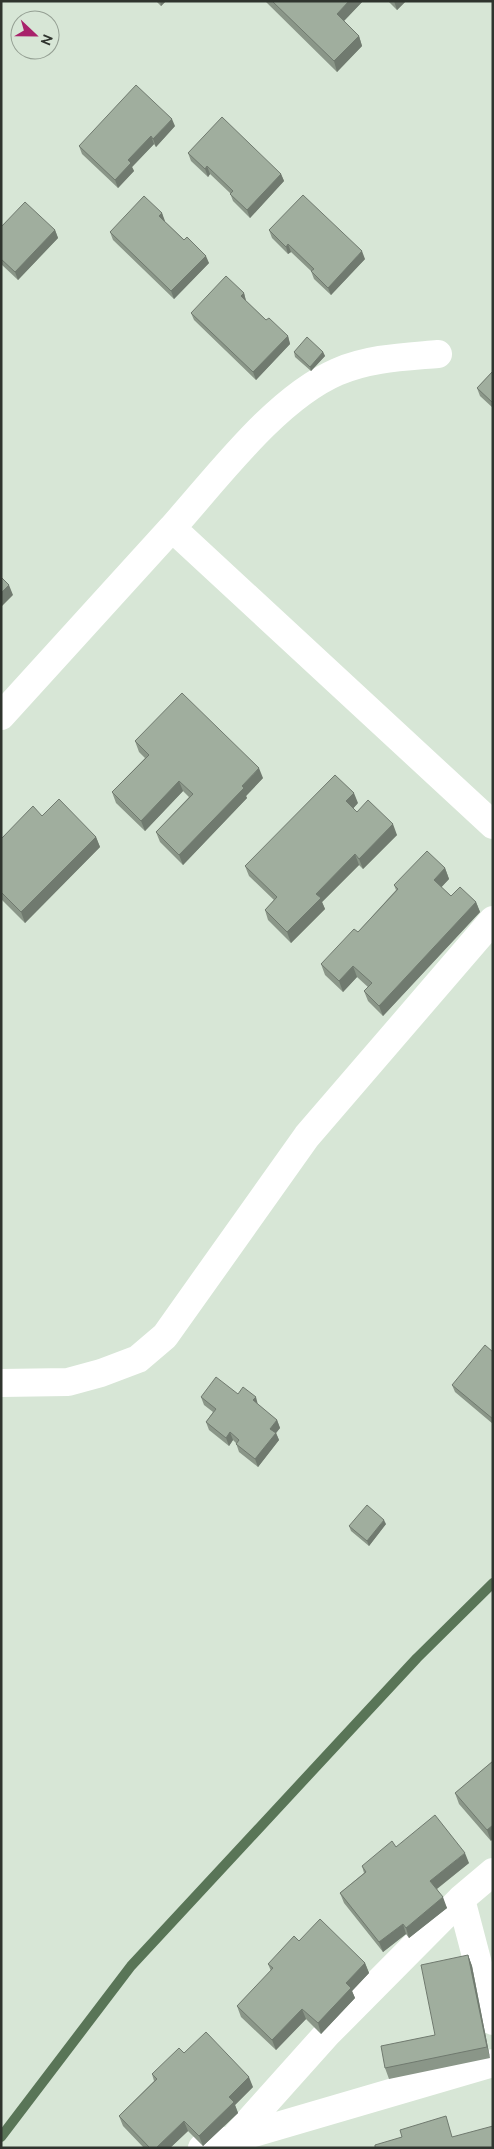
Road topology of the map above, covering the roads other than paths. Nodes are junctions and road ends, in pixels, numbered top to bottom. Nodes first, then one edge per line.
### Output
1 (438, 354) dead end
2 (172, 528) junction
3 (1, 716) edge
4 (493, 825) edge
5 (493, 920) edge
6 (1, 1383) edge
7 (493, 1872) edge
8 (461, 1899) junction
9 (493, 2021) edge
10 (493, 2063) edge
11 (233, 2139) junction
12 (202, 2148) edge

1 - 2 street
2 - 3 street
2 - 4 street
5 - 6 street
7 - 8 street
8 - 9 street
8 - 11 street
10 - 11 street
11 - 12 street

